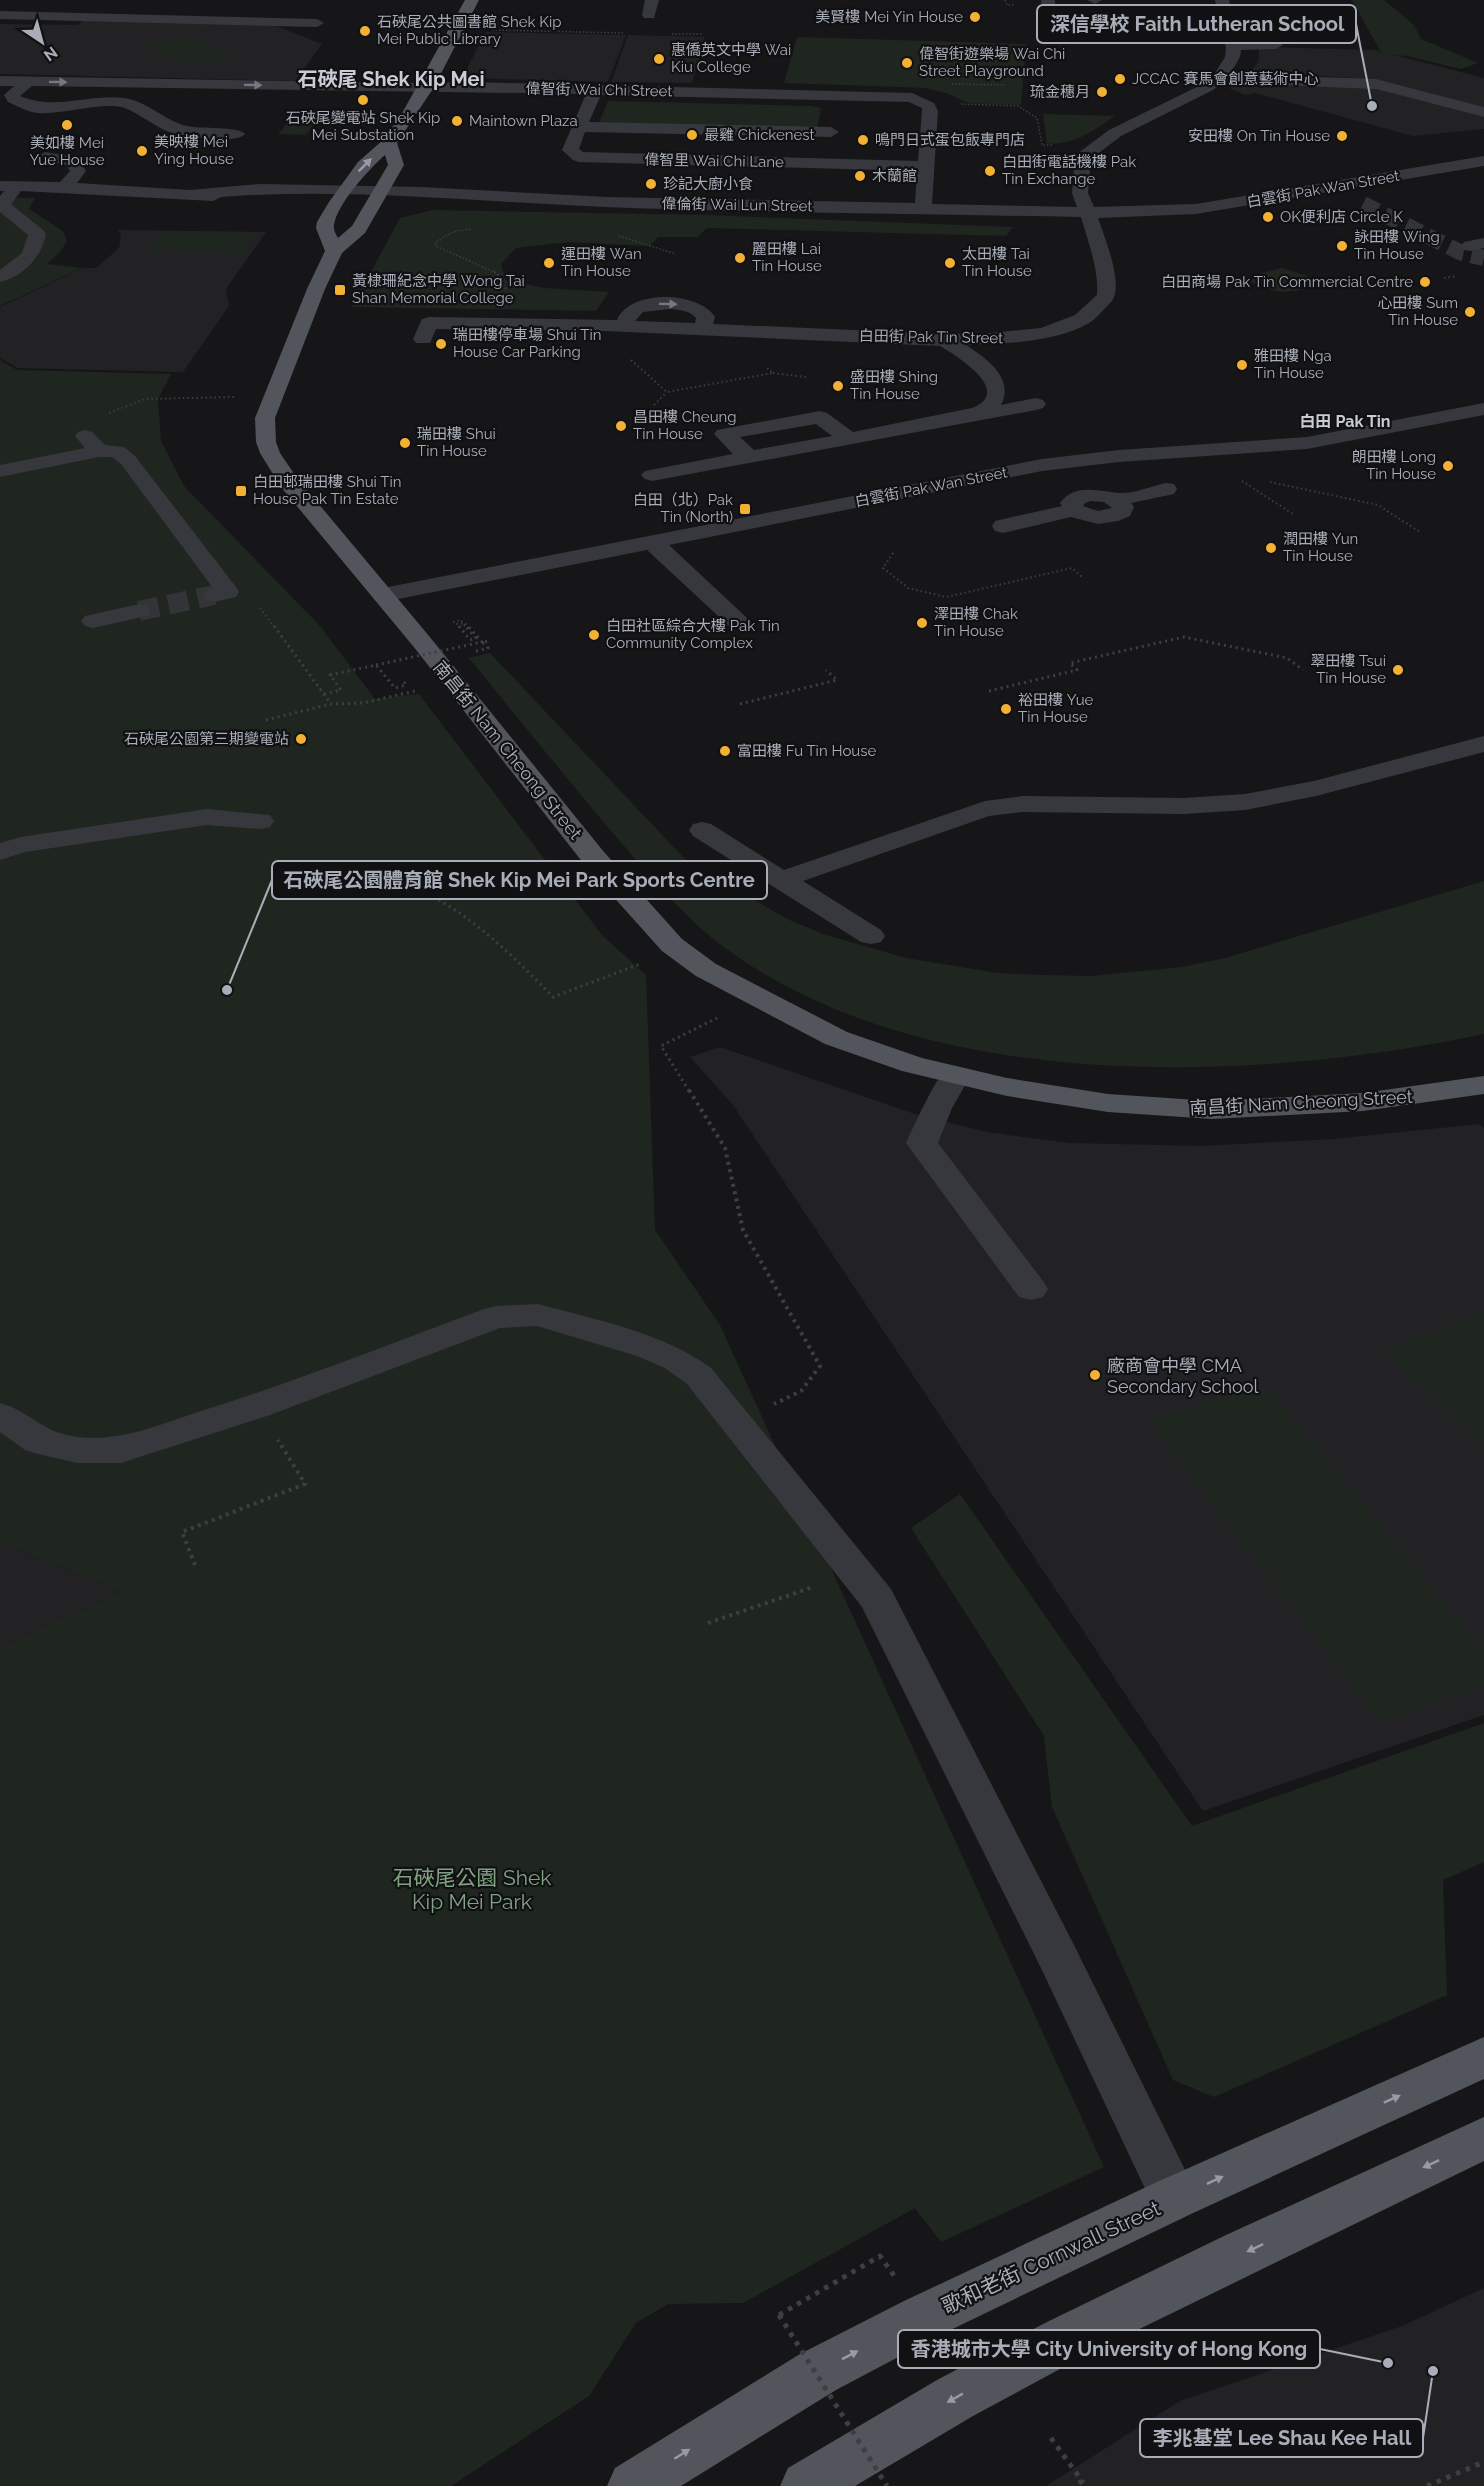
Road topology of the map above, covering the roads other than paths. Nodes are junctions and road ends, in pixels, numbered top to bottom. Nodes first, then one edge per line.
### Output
1 (472, 0) edge
2 (652, 0) edge
3 (1048, 0) edge
4 (1222, 0) edge
5 (0, 15) edge
6 (649, 15) dead end
7 (317, 23) dead end
8 (1050, 31) dead end
9 (1233, 45) junction
10 (1276, 45) dead end
11 (773, 75) dead end
12 (1221, 78) junction
13 (0, 81) edge
14 (29, 81) junction
15 (426, 87) junction
16 (596, 90) junction
17 (771, 94) junction
18 (1484, 112) edge
19 (834, 114) junction
20 (580, 127) junction
21 (237, 134) dead end
22 (389, 143) junction
23 (45, 157) dead end
24 (1484, 161) edge
25 (826, 163) junction
26 (927, 166) junction
27 (1351, 184) junction
28 (8, 186) edge
29 (65, 187) junction
30 (1329, 188) junction
31 (341, 196) junction
32 (378, 196) junction
33 (1378, 197) tunnel mouth
34 (1356, 201) tunnel mouth
35 (606, 202) junction
36 (923, 208) junction
37 (1089, 213) junction
38 (605, 226) road end
39 (334, 251) junction
40 (0, 277) edge
41 (426, 331) dead end
42 (945, 340) junction
43 (1036, 404) dead end
44 (1484, 409) edge
45 (965, 417) junction
46 (848, 438) junction
47 (748, 456) junction
48 (1042, 465) junction
49 (0, 471) edge
50 (652, 475) dead end
51 (1166, 489) dead end
52 (1079, 503) junction
53 (1003, 526) dead end
54 (652, 542) junction
55 (214, 595) dead end
56 (383, 595) junction
57 (139, 611) tunnel mouth
58 (93, 621) dead end
59 (738, 622) dead end
60 (1484, 744) edge
61 (261, 821) dead end
62 (702, 830) dead end
63 (0, 852) edge
64 (781, 880) junction
65 (871, 936) dead end
66 (956, 1075) junction
67 (1484, 1085) edge
68 (1031, 1289) dead end
69 (0, 1415) edge
70 (1484, 2057) edge
71 (1484, 2138) edge
72 (1174, 2198) junction
73 (633, 2486) edge
74 (806, 2486) edge

1 - 15 main road
2 - 6 street
3 - 8 street
4 - 9 street
5 - 7 street
9 - 10 street
9 - 12 street
11 - 17 street
12 - 18 street
12 - 37 street, 白田街 Pak Tin Street
13 - 14 street, 偉智街 Wai Chi Street
14 -> 15 street, 偉智街 Wai Chi Street
14 - 21 street
15 - 16 street, 偉智街 Wai Chi Street
15 - 22 main road
16 - 17 street, 偉智街 Wai Chi Street
16 - 20 street, 偉智里 Wai Chi Lane
17 - 19 street, 偉智街 Wai Chi Street
19 - 20 street
19 - 25 street
19 - 26 street, 偉智街 Wai Chi Street
20 - 25 street, 偉智里 Wai Chi Lane
31 -> 22 main road
22 - 32 main road, 南昌街 Nam Cheong Street
23 - 29 street
24 - 27 street, 白雲街 Pak Wan Street
25 - 26 street, 偉智里 Wai Chi Lane
26 - 36 street, 偉智街 Wai Chi Street
27 - 30 street, 白雲街 Pak Wan Street
27 - 33 street
28 - 29 street, 偉倫街 Wai Lun Street
28 - 40 street
29 - 31 street, 偉倫街 Wai Lun Street
30 - 34 street
30 - 37 street, 白雲街 Pak Wan Street
31 - 32 street, 偉倫街 Wai Lun Street
31 - 39 main road
32 - 35 street, 偉倫街 Wai Lun Street
32 - 39 main road, 南昌街 Nam Cheong Street
35 - 36 street, 偉倫街 Wai Lun Street
35 - 38 street
36 - 37 street
37 - 42 street, 白田街 Pak Tin Street
39 - 56 main road, 南昌街 Nam Cheong Street
41 - 42 street, 白田街 Pak Tin Street
42 - 45 street
43 - 45 street
44 - 48 street, 白雲街 Pak Wan Street
45 - 46 street
46 - 47 street
46 - 47 street
47 - 50 street
48 - 52 street
48 - 54 street, 白雲街 Pak Wan Street
49 - 55 street
51 - 52 street
52 - 53 street
54 - 56 street, 白雲街 Pak Wan Street
54 - 59 street
56 - 66 main road, 南昌街 Nam Cheong Street
57 - 58 street
60 - 64 street
61 - 63 street
62 - 64 street
64 - 65 street
66 - 67 main road, 南昌街 Nam Cheong Street
66 - 68 street
69 - 72 street
72 -> 70 main road, 歌和老街 Cornwall Street
71 -> 74 main road
73 -> 72 main road, 歌和老街 Cornwall Street

